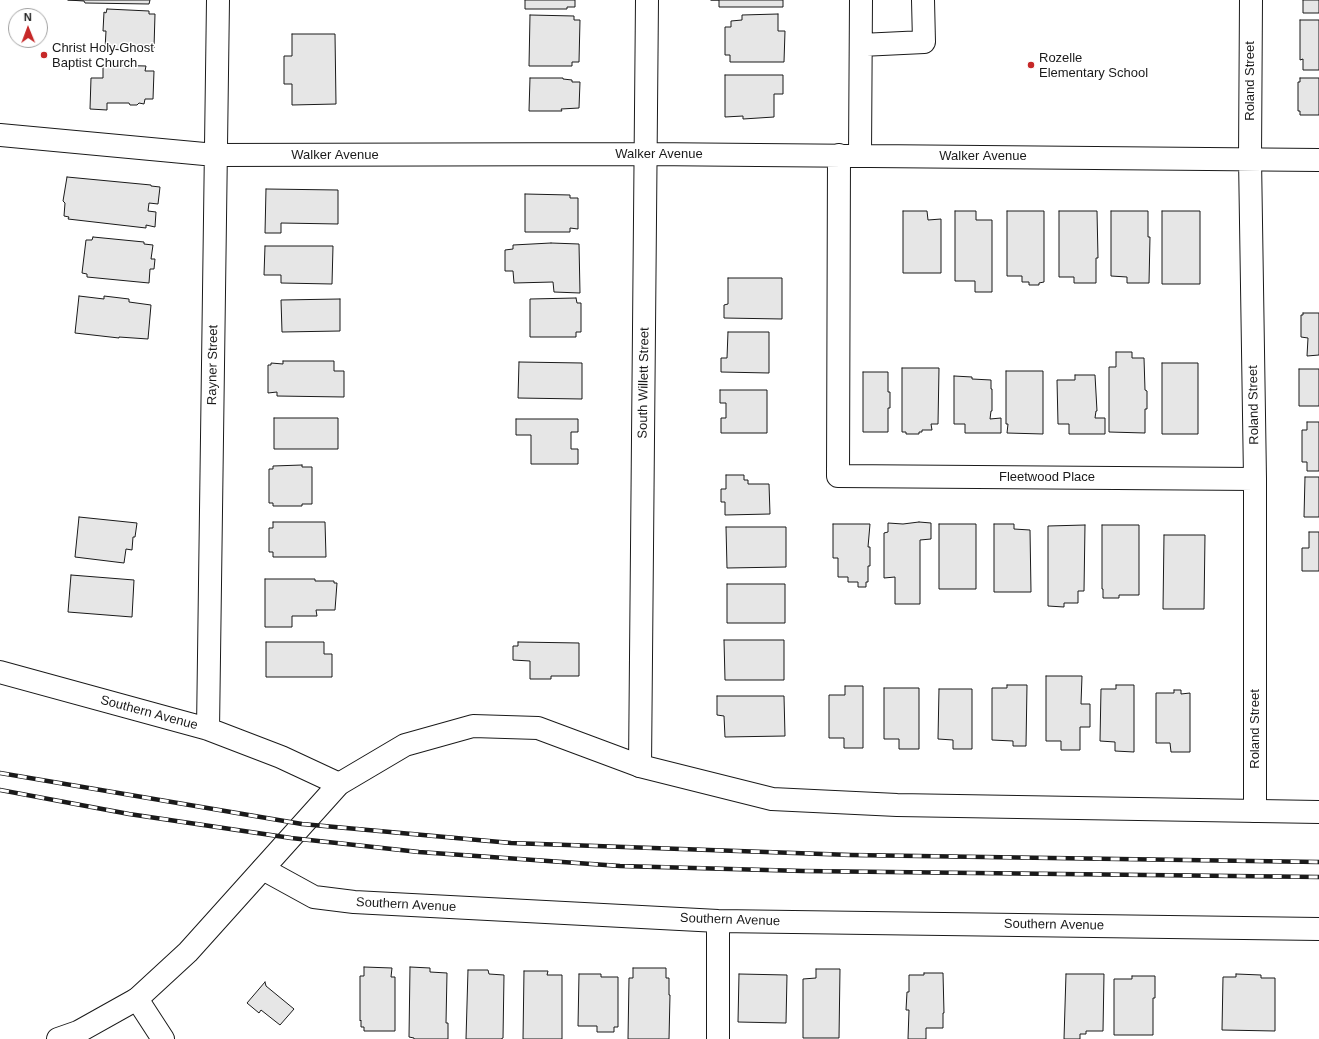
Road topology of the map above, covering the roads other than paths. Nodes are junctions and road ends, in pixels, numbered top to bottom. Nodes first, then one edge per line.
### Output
1 (218, 0) edge
2 (647, 0) edge
3 (861, 0) edge
4 (923, 0) edge
5 (1251, 0) edge
6 (861, 45) junction
7 (0, 135) edge
8 (646, 154) junction
9 (215, 155) junction
10 (849, 155) junction
11 (1250, 158) junction
12 (1319, 160) edge
13 (1255, 479) junction
14 (0, 672) edge
15 (208, 729) junction
16 (640, 766) junction
17 (339, 784) junction
18 (1255, 811) junction
19 (1319, 812) edge
20 (263, 869) junction
21 (718, 921) junction
22 (1319, 929) edge
23 (137, 999) junction
24 (58, 1039) edge
25 (164, 1039) edge
26 (718, 1039) edge

1 - 9 street, Rayner Street
2 - 8 street, South Willett Street
3 - 6 street
4 - 6 street
5 - 11 street, Roland Street
6 - 10 street
7 - 9 street, Walker Avenue
8 - 9 street, Walker Avenue
8 - 10 street, Walker Avenue
8 - 16 street, South Willett Street
9 - 15 street, Rayner Street
10 - 11 street, Walker Avenue
10 - 13 street, Fleetwood Place
11 - 12 street, Walker Avenue
11 - 13 street, Roland Street
13 - 18 street, Roland Street
14 - 15 street, Southern Avenue
15 - 17 street, Southern Avenue
16 - 17 street
16 - 18 street
17 - 20 street
18 - 19 street
20 - 21 street, Southern Avenue
20 - 23 street
21 - 22 street, Southern Avenue
21 - 26 street
23 - 24 street
23 - 25 street

